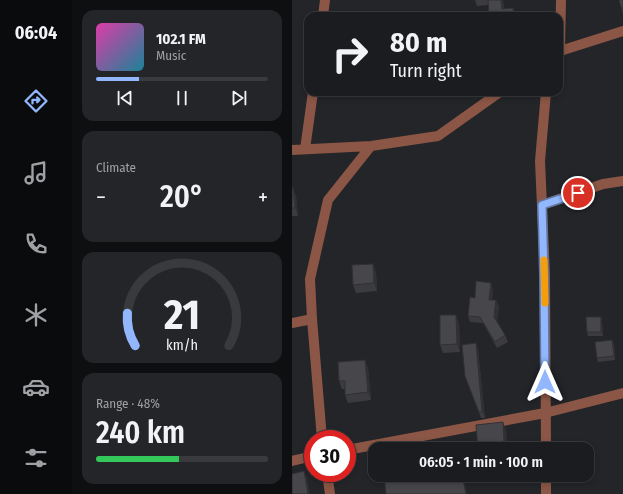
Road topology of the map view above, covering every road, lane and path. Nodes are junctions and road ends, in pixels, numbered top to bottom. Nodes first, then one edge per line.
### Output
1 (325, 0) edge
2 (561, 0) edge
3 (324, 12) edge
4 (561, 12) edge
5 (623, 31) edge
6 (563, 50) edge
7 (312, 96) edge
8 (494, 96) edge
9 (546, 96) edge
10 (371, 146) junction
11 (305, 149) junction
12 (292, 150) edge
13 (623, 181) edge
14 (542, 205) junction
15 (312, 319) junction
16 (292, 323) edge
17 (623, 393) edge
18 (545, 413) junction
19 (321, 430) edge
20 (546, 442) edge
21 (356, 448) edge
22 (304, 458) edge
23 (292, 461) edge
24 (328, 482) edge
25 (546, 482) edge
26 (330, 494) edge
27 (546, 494) edge

1 - 3 street
2 - 4 street
5 - 6 street
7 - 11 street
8 - 10 street
9 - 14 street
10 - 11 street
10 - 15 street
11 - 12 street
13 - 14 street
14 - 18 street
15 - 16 street
15 - 19 street
17 - 18 street
18 - 20 street
18 - 21 street
22 - 23 street
24 - 26 street
25 - 27 street

